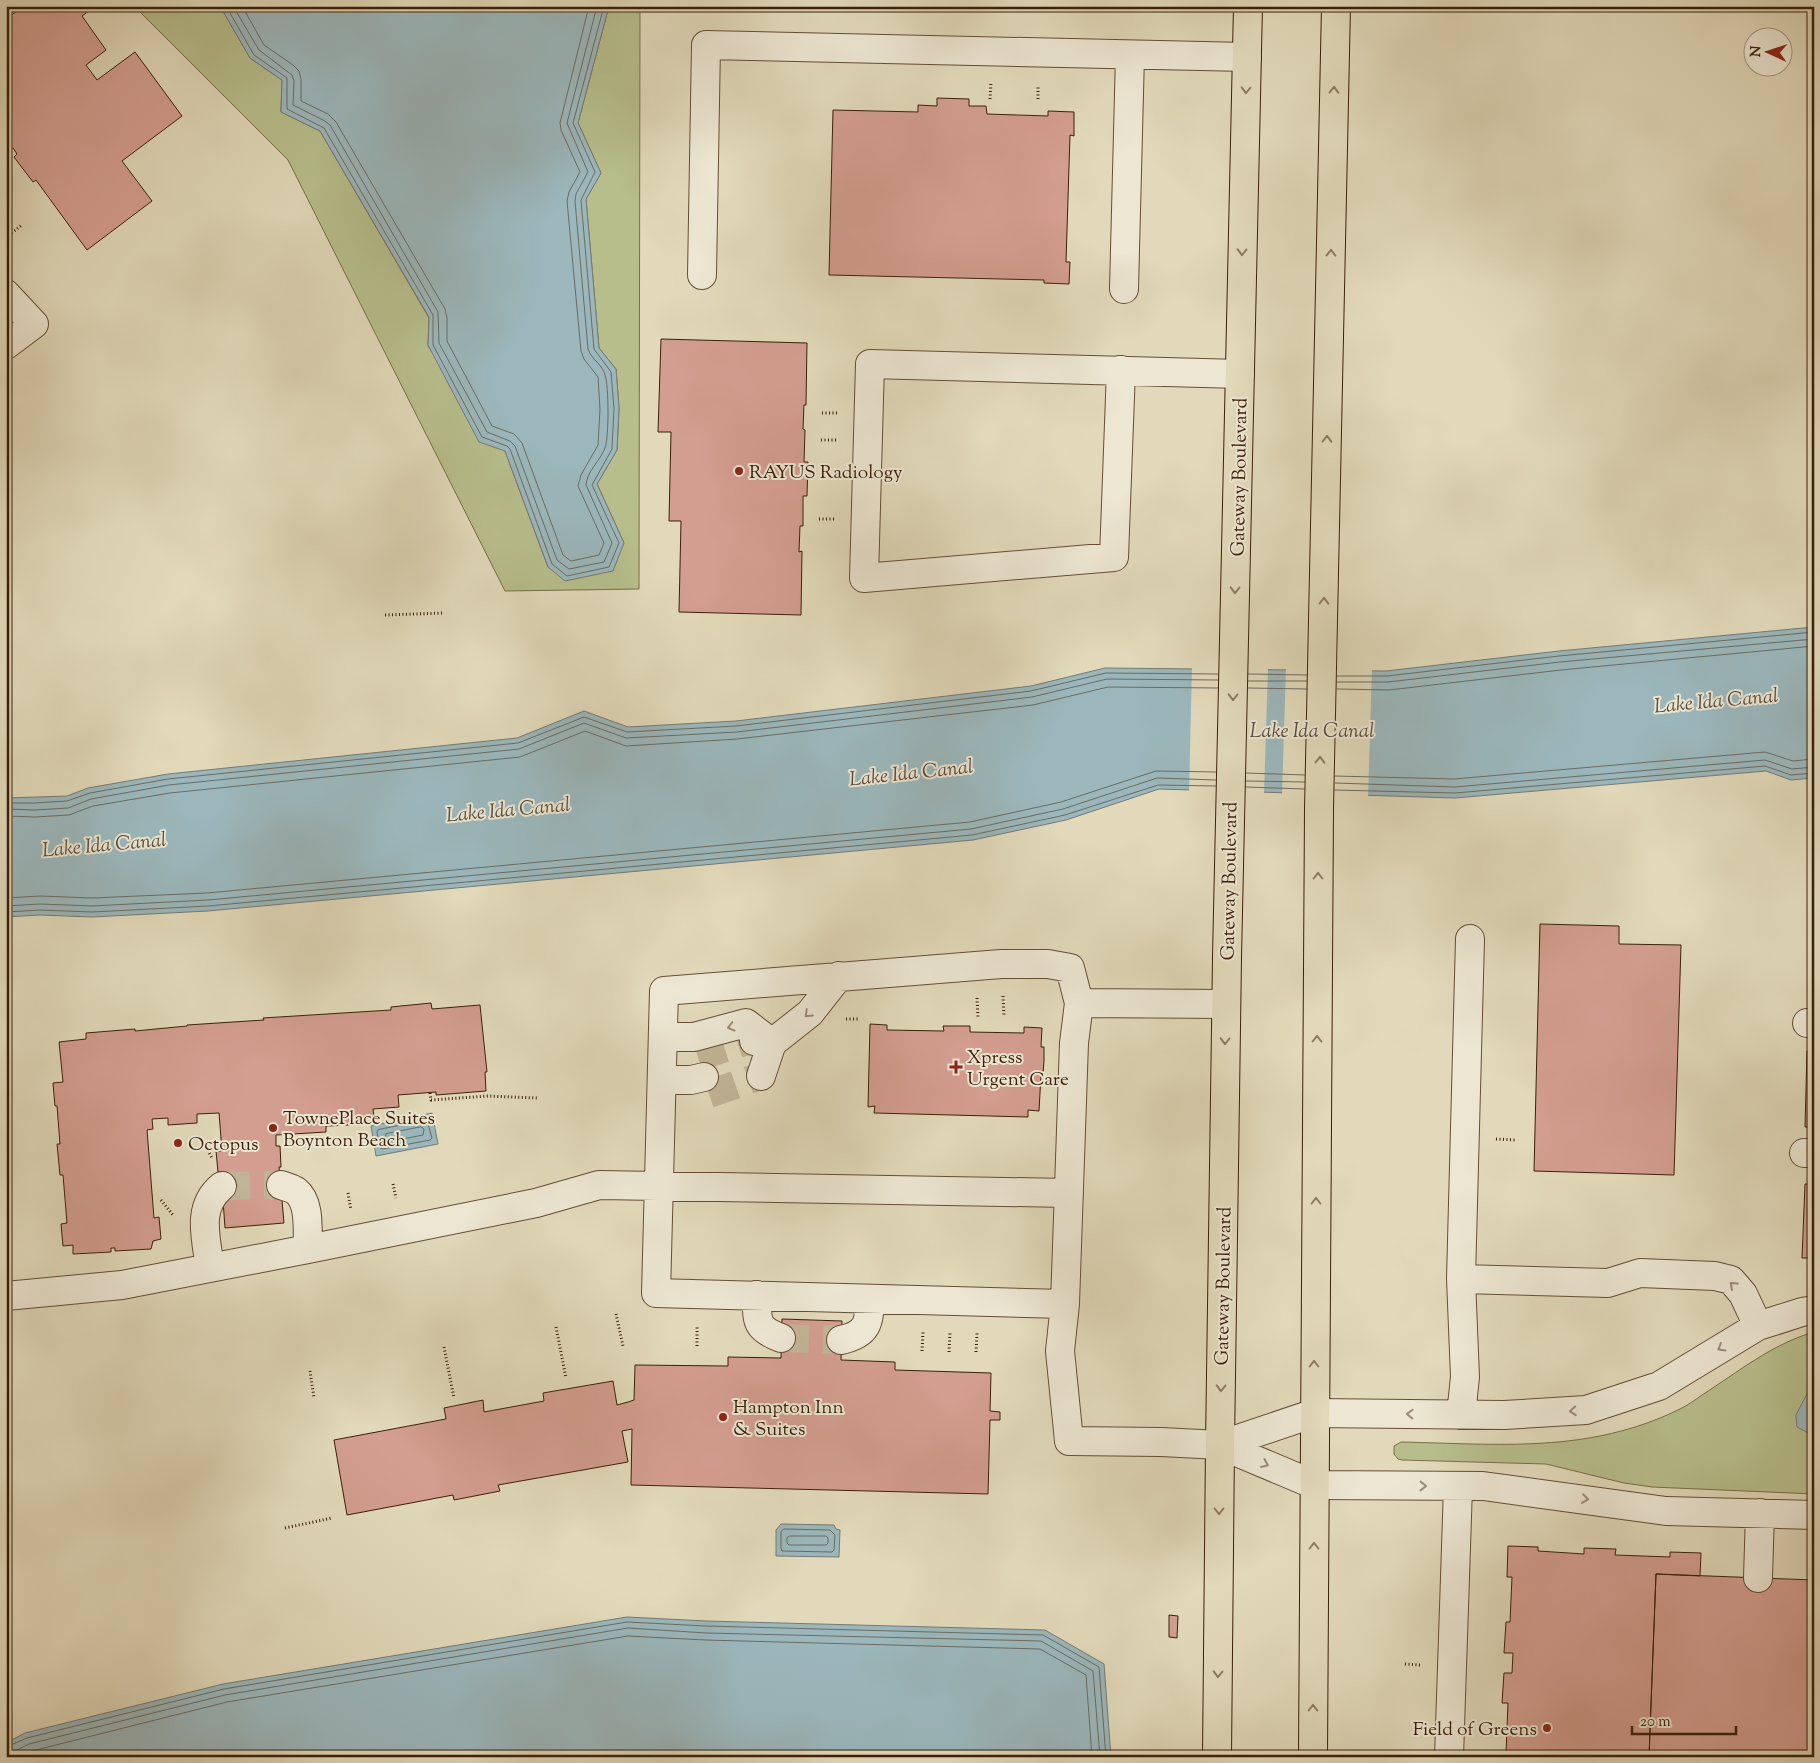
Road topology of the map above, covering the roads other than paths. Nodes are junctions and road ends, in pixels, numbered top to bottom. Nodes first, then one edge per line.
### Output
1 (1248, 6) edge
2 (1336, 6) edge
3 (1130, 55) junction
4 (1247, 57) junction
5 (702, 275) dead end
6 (1124, 289) dead end
7 (7, 297) edge
8 (6, 345) edge
9 (1121, 370) junction
10 (1240, 374) junction
11 (1470, 939) dead end
12 (839, 976) junction
13 (1079, 1003) junction
14 (1226, 1004) junction
15 (663, 1037) junction
16 (701, 1077) tunnel mouth
17 (662, 1080) junction
18 (280, 1185) tunnel mouth
19 (658, 1185) junction
20 (222, 1186) dead end
21 (1069, 1193) junction
22 (308, 1250) junction
23 (210, 1267) junction
24 (1461, 1279) junction
25 (757, 1295) junction
26 (6, 1296) edge
27 (870, 1299) junction
28 (1065, 1304) junction
29 (1814, 1310) edge
30 (1758, 1326) junction
31 (781, 1338) tunnel mouth
32 (841, 1340) tunnel mouth
33 (1315, 1413) junction
34 (1461, 1415) junction
35 (1220, 1445) junction
36 (1315, 1485) junction
37 (1458, 1487) junction
38 (1760, 1513) junction
39 (1814, 1515) edge
40 (1758, 1578) dead end
41 (1217, 1757) edge
42 (1313, 1757) edge
43 (1449, 1757) edge

1 - 4 main road, Gateway Boulevard
33 -> 2 main road
3 - 4 street
3 - 5 street
3 - 6 street
4 -> 10 main road, Gateway Boulevard
7 - 8 street
9 - 9 street
9 - 10 street
10 -> 14 main road, Gateway Boulevard
11 - 24 street
12 - 13 street
12 - 15 street
12 -> 15 street
13 - 14 street
13 - 21 street
14 -> 35 main road, Gateway Boulevard
15 - 17 street
16 - 17 street
17 - 19 street
18 - 22 street
19 - 21 street
19 - 22 street
19 - 25 street
20 - 23 street
21 - 28 street
22 - 23 street
23 - 26 street
30 -> 24 street
24 - 34 street
25 - 27 street
25 - 31 street
27 - 28 street
27 - 32 street
28 - 35 street
29 - 30 street
30 -> 34 street
34 -> 33 street
33 - 35 street
33 - 36 main road
35 -> 36 street
35 -> 41 main road, Gateway Boulevard
36 -> 37 street
42 -> 36 main road
37 -> 38 street
37 - 43 street
38 - 39 street
38 - 40 street

